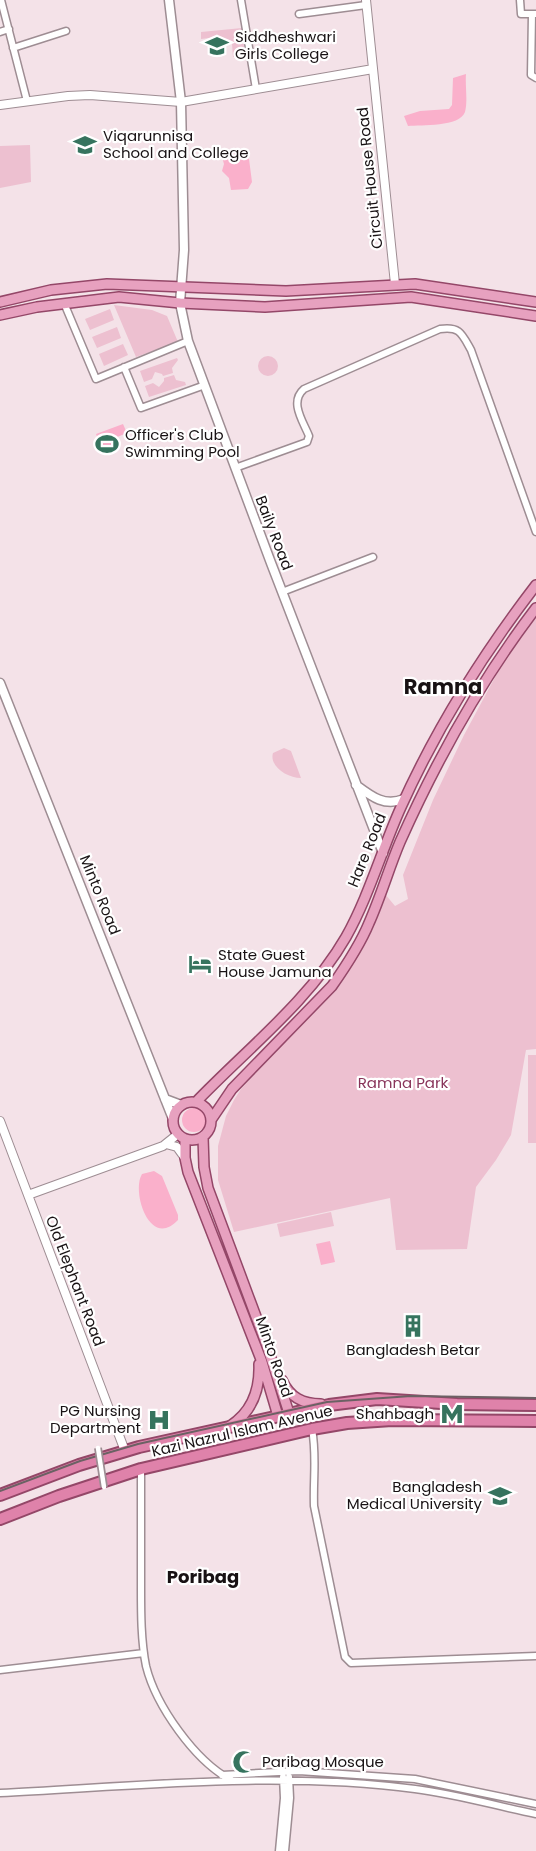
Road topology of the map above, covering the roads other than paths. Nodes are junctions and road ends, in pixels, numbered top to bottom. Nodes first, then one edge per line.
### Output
1 (1, 0) edge
2 (169, 0) edge
3 (241, 0) edge
4 (520, 0) edge
5 (366, 2) edge
6 (299, 14) dead end
7 (534, 14) edge
8 (9, 29) junction
9 (66, 31) dead end
10 (0, 32) edge
11 (14, 48) junction
12 (373, 69) junction
13 (536, 78) edge
14 (256, 89) junction
15 (27, 101) junction
16 (181, 102) junction
17 (0, 105) edge
18 (395, 284) junction
19 (182, 287) junction
20 (0, 302) edge
21 (536, 302) edge
22 (64, 303) junction
23 (180, 303) junction
24 (0, 315) edge
25 (536, 316) edge
26 (188, 341) junction
27 (124, 367) junction
28 (205, 385) junction
29 (236, 468) junction
30 (536, 532) edge
31 (373, 557) dead end
32 (536, 585) edge
33 (282, 592) junction
34 (520, 606) junction
35 (533, 611) edge
36 (0, 683) edge
37 (356, 785) junction
38 (404, 800) junction
39 (383, 853) junction
40 (164, 1098) junction
41 (196, 1102) junction
42 (181, 1105) junction
43 (173, 1119) junction
44 (211, 1120) junction
45 (0, 1121) edge
46 (182, 1136) junction
47 (203, 1137) junction
48 (166, 1144) junction
49 (185, 1158) junction
50 (28, 1195) junction
51 (262, 1348) junction
52 (536, 1404) edge
53 (328, 1405) junction
54 (283, 1414) junction
55 (536, 1421) edge
56 (230, 1426) junction
57 (312, 1429) junction
58 (287, 1434) junction
59 (98, 1448) dead end
60 (125, 1451) junction
61 (141, 1469) junction
62 (104, 1486) dead end
63 (0, 1495) edge
64 (0, 1519) edge
65 (144, 1653) junction
66 (536, 1656) edge
67 (0, 1670) edge
68 (285, 1771) junction
69 (222, 1775) junction
70 (286, 1780) junction
71 (211, 1782) junction
72 (235, 1782) junction
73 (435, 1783) junction
74 (433, 1792) junction
75 (0, 1794) edge
76 (536, 1804) edge
77 (536, 1814) edge
78 (279, 1851) edge
79 (285, 1851) edge

1 - 8 street
2 - 16 main road, Baily Road
3 - 14 street
4 - 7 street
5 - 6 street
5 - 12 street, Circuit House Road
7 - 13 street
8 - 10 street
8 - 11 street
9 - 11 street
11 - 15 street
12 - 14 street
12 - 18 street, Circuit House Road
14 - 16 street
15 - 16 street
15 - 17 street
16 - 19 main road, Baily Road
18 - 19 main road
18 - 21 main road
19 - 20 main road
19 - 23 main road, Baily Road
22 - 23 main road
22 - 24 main road
22 - 27 street
23 - 25 main road
23 - 26 main road, Baily Road
26 - 27 street
26 - 28 main road, Baily Road
27 - 28 street
28 - 29 main road, Baily Road
29 - 30 street
29 - 33 main road, Baily Road
31 - 33 street
32 - 34 main road, Hare Road
33 - 37 main road, Baily Road
34 - 35 main road
34 - 38 main road, Hare Road
35 - 44 main road
36 - 40 main road, Minto Road
37 - 38 main road
37 - 39 main road, Baily Road
38 - 39 main road, Hare Road
39 - 41 main road, Hare Road
40 - 42 main road
40 - 43 main road, Minto Road
41 - 42 main road
41 - 44 main road
42 - 43 main road
43 - 46 main road
44 - 47 main road
45 - 50 street, Old Elephant Road
46 - 47 main road
46 - 48 street
46 - 49 main road, Minto Road
47 - 51 main road, Minto Road
48 - 49 street
48 - 50 street
49 - 51 main road, Minto Road
50 - 60 street, Old Elephant Road
51 - 53 main road
51 - 54 main road, Minto Road
51 - 56 main road
52 - 53 highway, Kazi Nazrul Islam Avenue
53 - 54 highway, Kazi Nazrul Islam Avenue
54 - 56 highway, Kazi Nazrul Islam Avenue
54 - 58 highway
55 - 57 highway, Kazi Nazrul Islam Avenue
56 - 60 highway, Kazi Nazrul Islam Avenue
57 - 58 highway, Kazi Nazrul Islam Avenue
57 - 66 street
58 - 61 highway, Kazi Nazrul Islam Avenue
59 - 62 street, bridge
60 - 63 highway, Kazi Nazrul Islam Avenue
61 - 64 highway, Kazi Nazrul Islam Avenue
61 - 65 street
65 - 67 street
65 - 69 street
68 - 69 street
68 - 70 street
68 - 73 street
69 - 71 street
69 - 72 street
70 - 72 street
70 - 74 street
70 - 78 street
70 - 79 street
71 - 72 street
71 - 75 street
73 - 74 street
73 - 76 street
74 - 77 street

